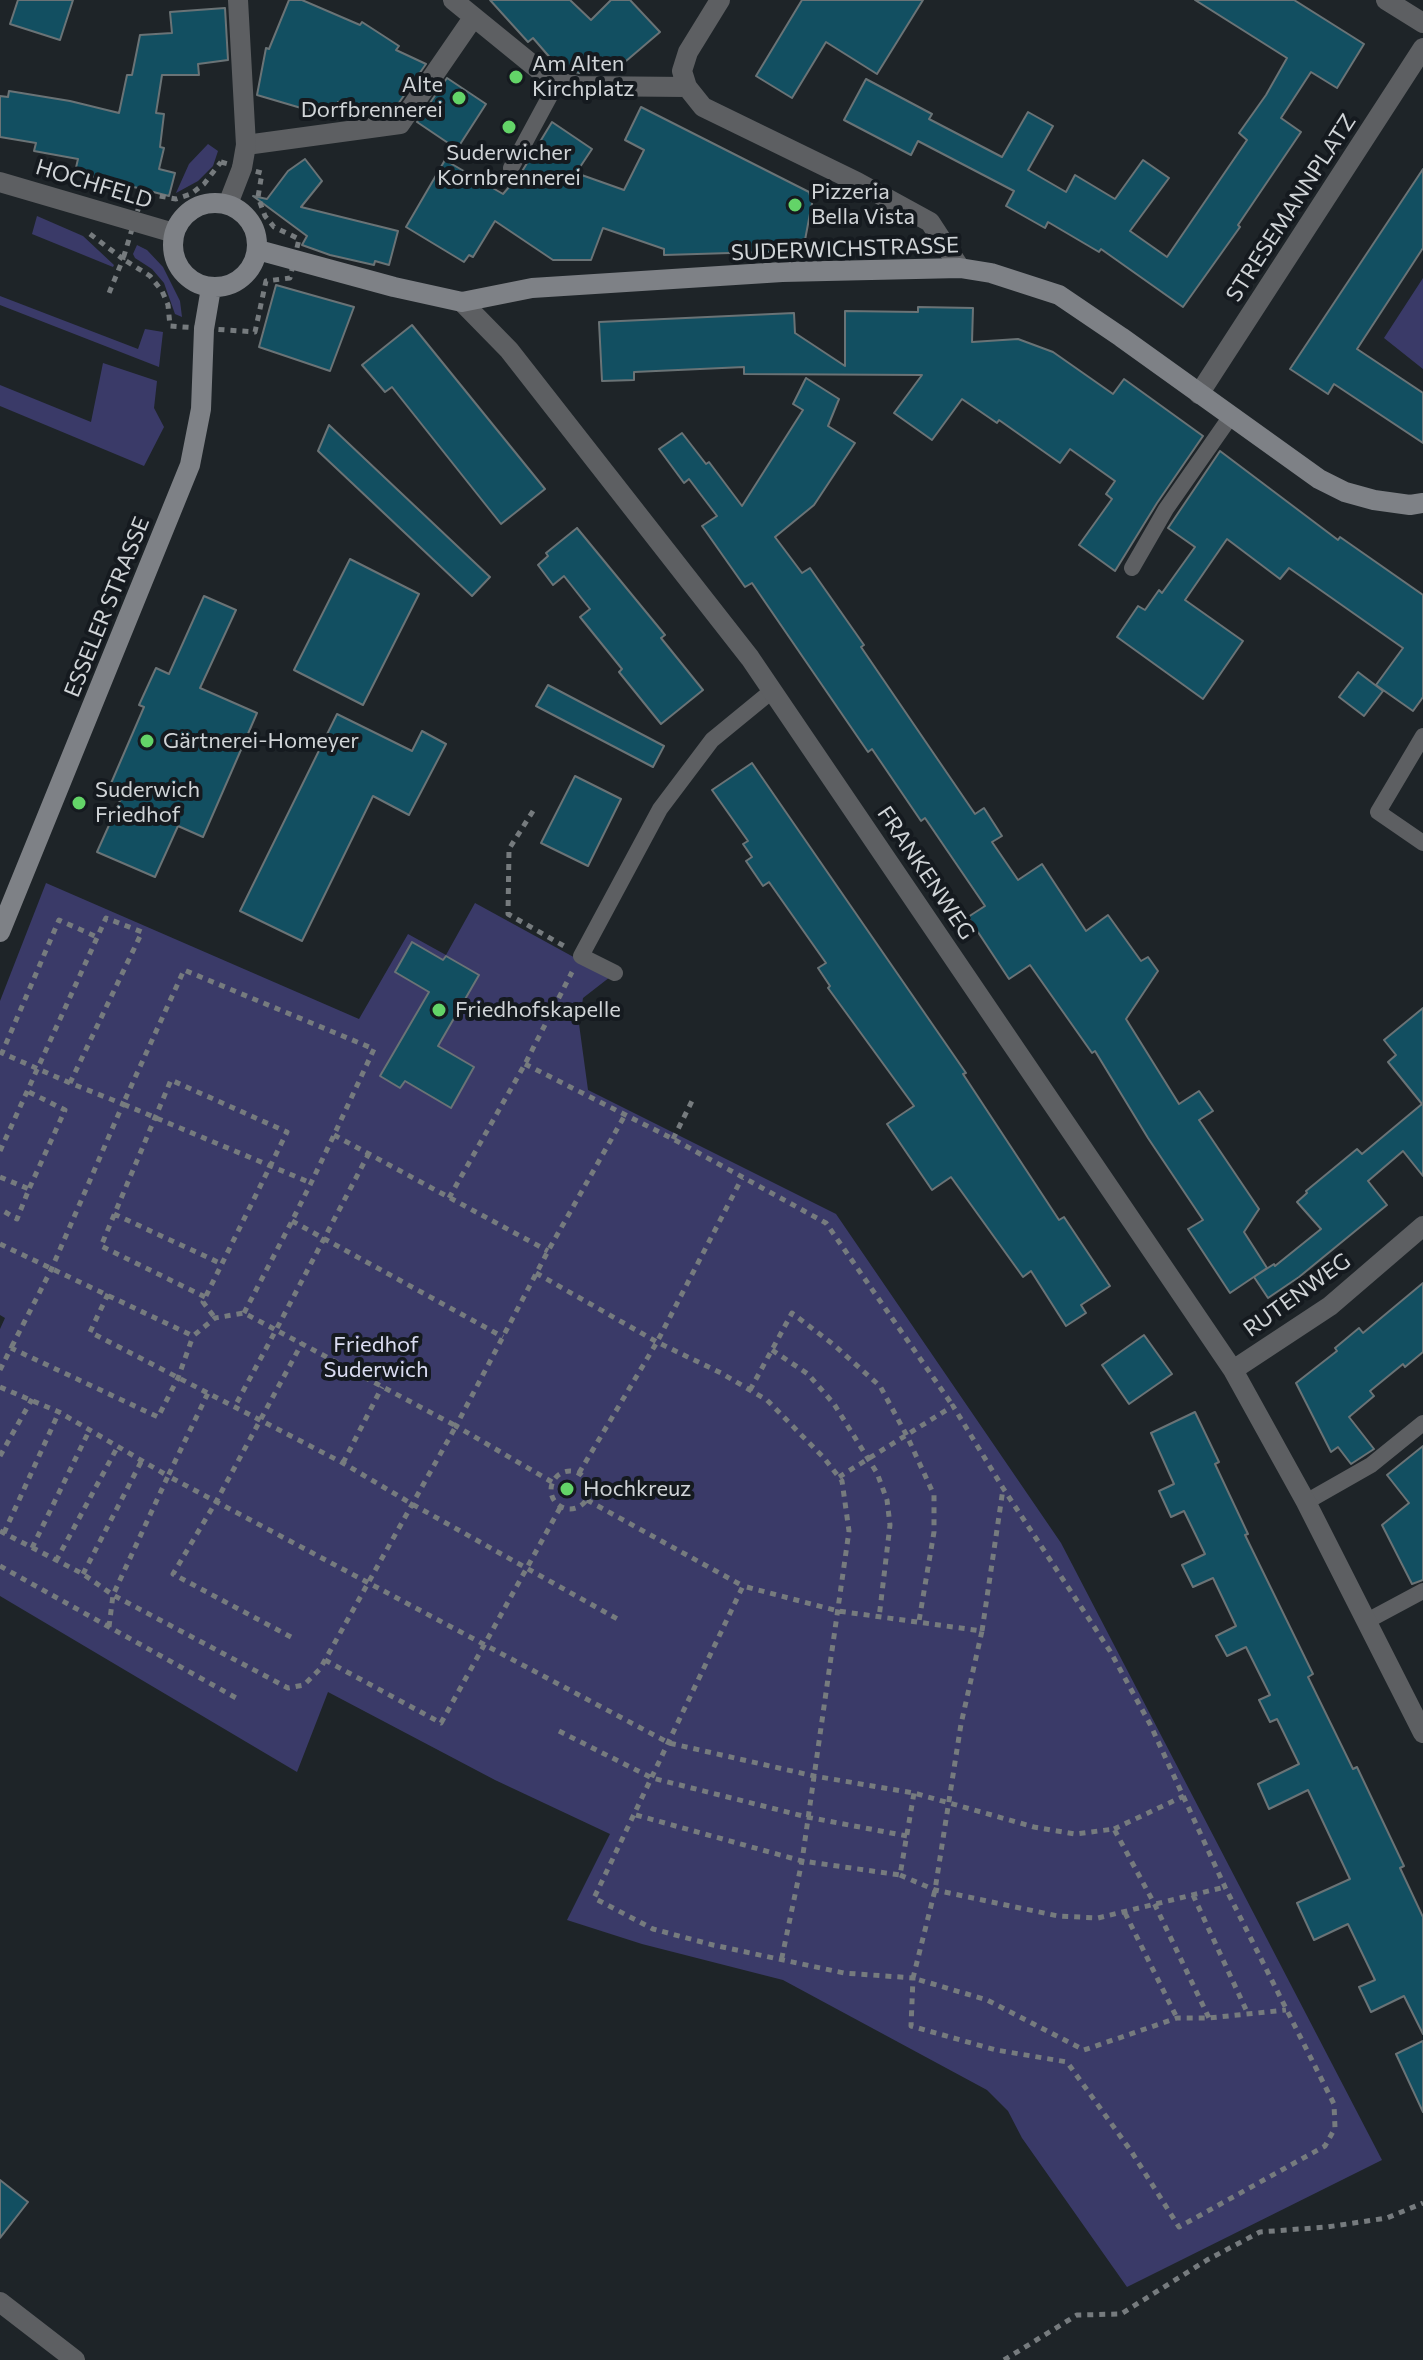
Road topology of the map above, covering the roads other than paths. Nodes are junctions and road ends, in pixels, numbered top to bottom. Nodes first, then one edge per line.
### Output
1 (238, 0) edge
2 (453, 0) edge
3 (720, 0) edge
4 (1386, 0) edge
5 (473, 18) junction
6 (1423, 23) edge
7 (1423, 48) edge
8 (558, 81) junction
9 (687, 87) junction
10 (246, 145) junction
11 (511, 168) dead end
12 (0, 182) edge
13 (228, 204) junction
14 (174, 233) junction
15 (258, 250) junction
16 (960, 268) junction
17 (211, 288) junction
18 (462, 302) junction
19 (1199, 394) junction
20 (1231, 416) junction
21 (1423, 503) edge
22 (1132, 568) dead end
23 (773, 690) junction
24 (1421, 745) edge
25 (1423, 843) edge
26 (0, 932) edge
27 (615, 973) dead end
28 (1423, 1226) edge
29 (1233, 1370) junction
30 (1423, 1423) edge
31 (1306, 1502) junction
32 (1423, 1591) edge
33 (1367, 1621) junction
34 (1423, 1733) edge
35 (0, 2302) edge
36 (75, 2360) edge

1 - 10 street
2 - 5 street
3 - 9 street
4 - 6 street
5 - 8 street
5 - 10 street
7 - 19 street, STRESEMANNPLATZ
8 - 9 street
8 - 11 lane
9 - 16 street
10 - 13 street
12 - 14 street, HOCHFELD
13 - 14 main road
13 - 15 main road
14 - 17 main road
15 - 17 main road
15 - 18 main road, SUDERWICHSTRASSE
16 - 18 main road, SUDERWICHSTRASSE
16 - 19 main road, SUDERWICHSTRASSE
17 - 26 main road, ESSELER STRASSE
18 - 23 street, FRANKENWEG
19 - 20 main road, SUDERWICHSTRASSE
20 - 21 main road, SUDERWICHSTRASSE
20 - 22 lane
23 - 27 lane
23 - 29 street, FRANKENWEG
24 - 25 lane
28 - 29 street, RUTENWEG
29 - 31 street, FRANKENWEG
30 - 31 lane
31 - 33 street, FRANKENWEG
32 - 33 lane
33 - 34 street, FRANKENWEG
35 - 36 street

